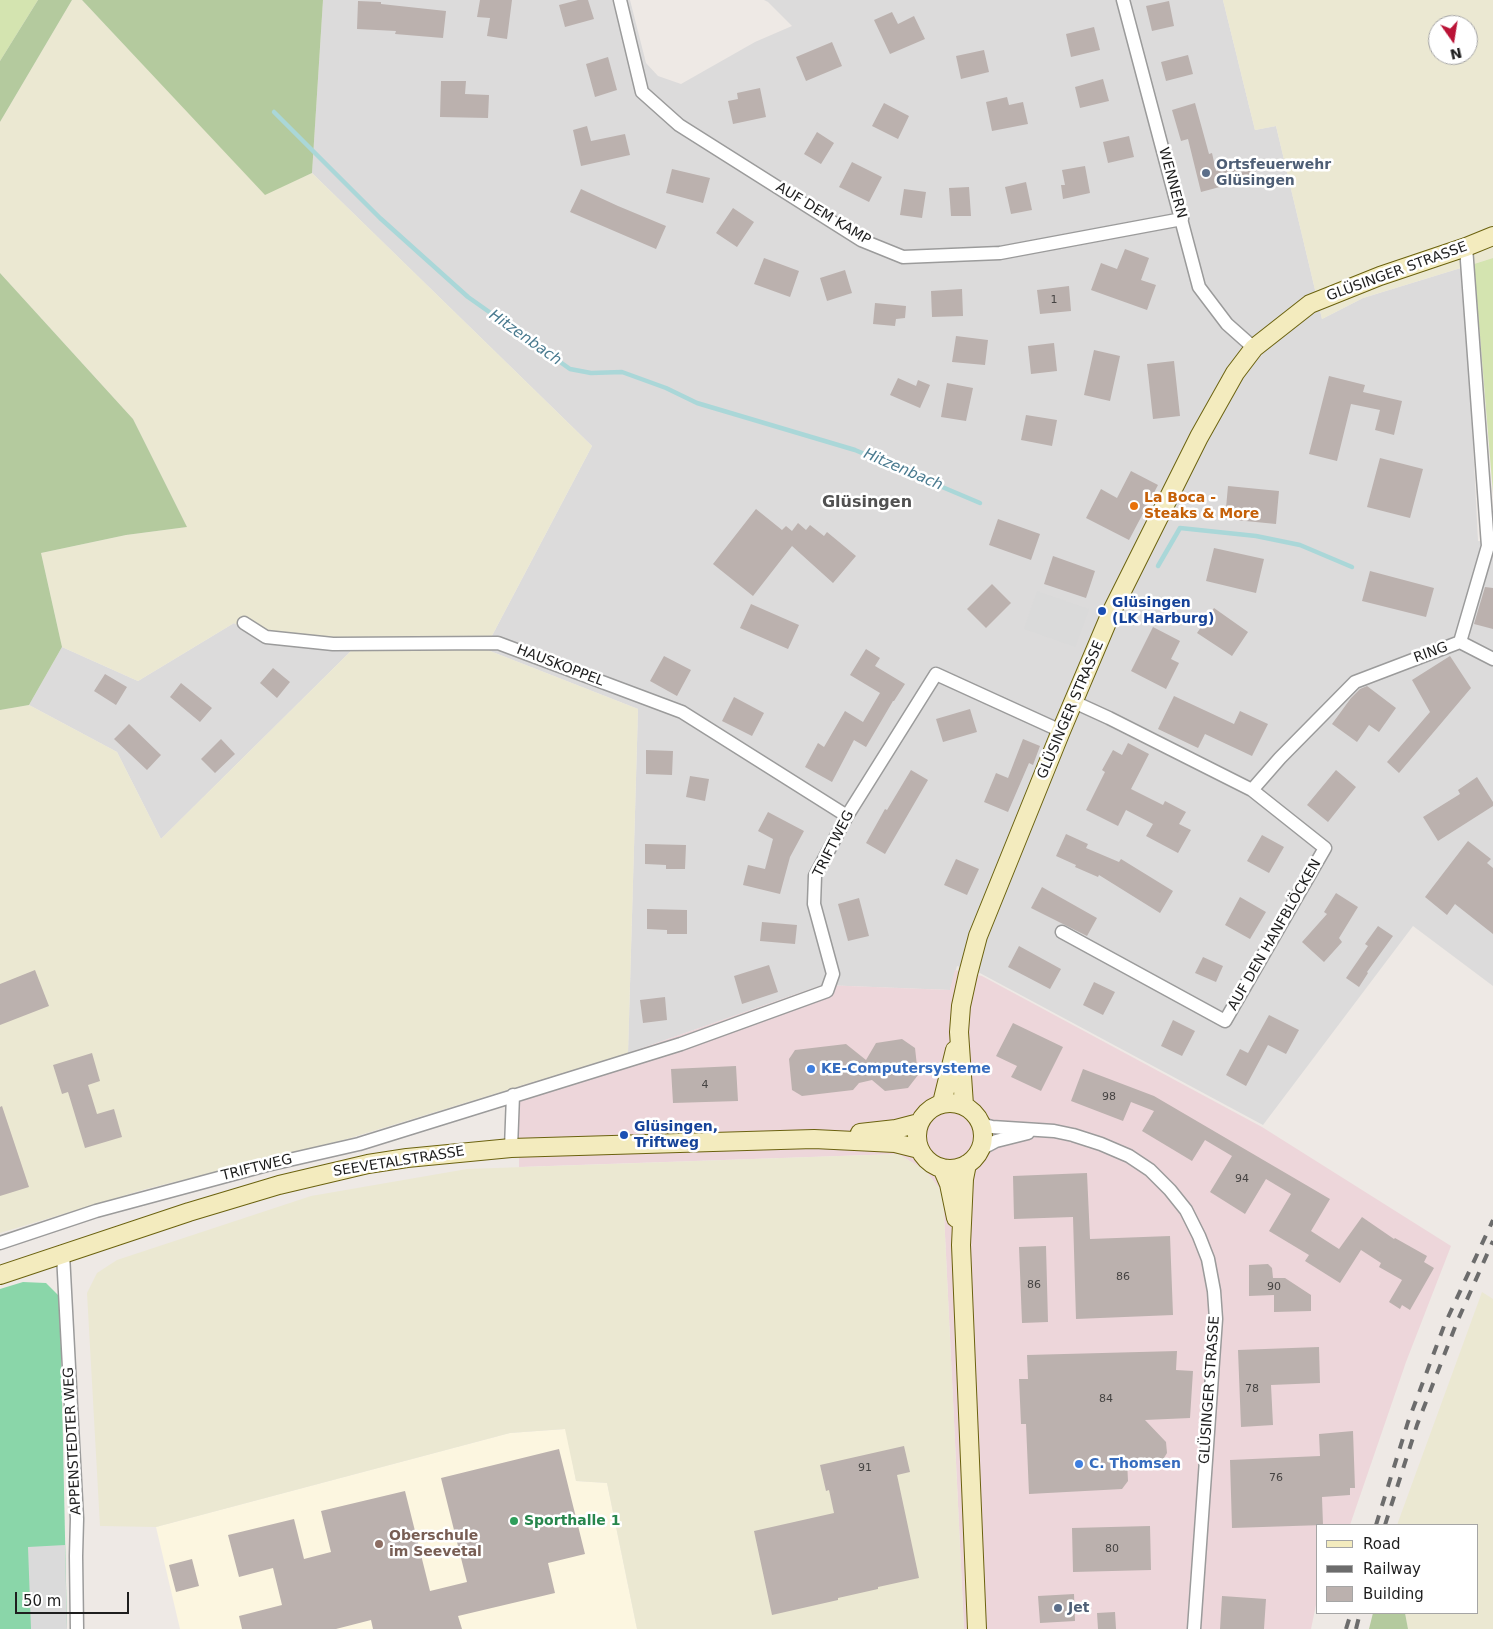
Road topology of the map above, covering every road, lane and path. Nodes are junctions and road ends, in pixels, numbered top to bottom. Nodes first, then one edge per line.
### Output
1 (620, 0) edge
2 (1123, 0) edge
3 (1182, 219) junction
4 (1493, 236) edge
5 (1466, 247) junction
6 (1254, 348) junction
7 (244, 623) dead end
8 (1460, 642) junction
9 (1493, 659) edge
10 (1074, 702) junction
11 (1061, 731) junction
12 (1252, 790) junction
13 (847, 816) junction
14 (1062, 932) dead end
15 (959, 1032) junction
16 (513, 1095) junction
17 (942, 1103) junction
18 (964, 1105) junction
19 (919, 1123) junction
20 (982, 1124) junction
21 (1037, 1130) junction
22 (814, 1139) junction
23 (510, 1148) junction
24 (919, 1149) junction
25 (981, 1149) junction
26 (968, 1164) junction
27 (942, 1168) junction
28 (0, 1242) edge
29 (961, 1245) junction
30 (63, 1254) junction
31 (0, 1274) edge
32 (77, 1629) edge
33 (977, 1629) edge
34 (1194, 1629) edge

1 - 3 street, AUF DEM KAMP
2 - 3 street, WENNERN
3 - 6 street, WENNERN
4 - 5 main road, GLÜSINGER STRASSE
5 - 6 main road, GLÜSINGER STRASSE
5 - 8 street, RING
6 - 10 main road, GLÜSINGER STRASSE
7 - 13 street, HAUSKOPPEL
8 - 9 street
8 - 12 street, RING
10 - 11 main road, GLÜSINGER STRASSE
10 - 12 street
11 - 13 street, TRIFTWEG
11 - 15 main road, GLÜSINGER STRASSE
12 - 14 street, AUF DEN HANFBLÖCKEN
13 - 16 street, TRIFTWEG
15 - 17 main road, GLÜSINGER STRASSE
15 - 18 main road, GLÜSINGER STRASSE
16 - 23 street
16 - 28 street, TRIFTWEG
17 - 18 main road
17 - 19 main road
18 - 20 main road
19 - 22 main road, SEEVETALSTRASSE
19 - 24 main road
20 - 21 street, GLÜSINGER STRASSE
20 - 25 main road
21 - 25 street, GLÜSINGER STRASSE
21 - 34 street, GLÜSINGER STRASSE
22 - 23 main road, SEEVETALSTRASSE
22 - 24 main road, SEEVETALSTRASSE
23 - 30 main road, SEEVETALSTRASSE
24 - 27 main road
25 - 26 main road, GLÜSINGER STRASSE
26 - 27 main road
26 - 29 main road
27 - 29 main road
29 - 33 main road
30 - 31 main road, SEEVETALSTRASSE
30 - 32 street, APPENSTEDTER WEG

